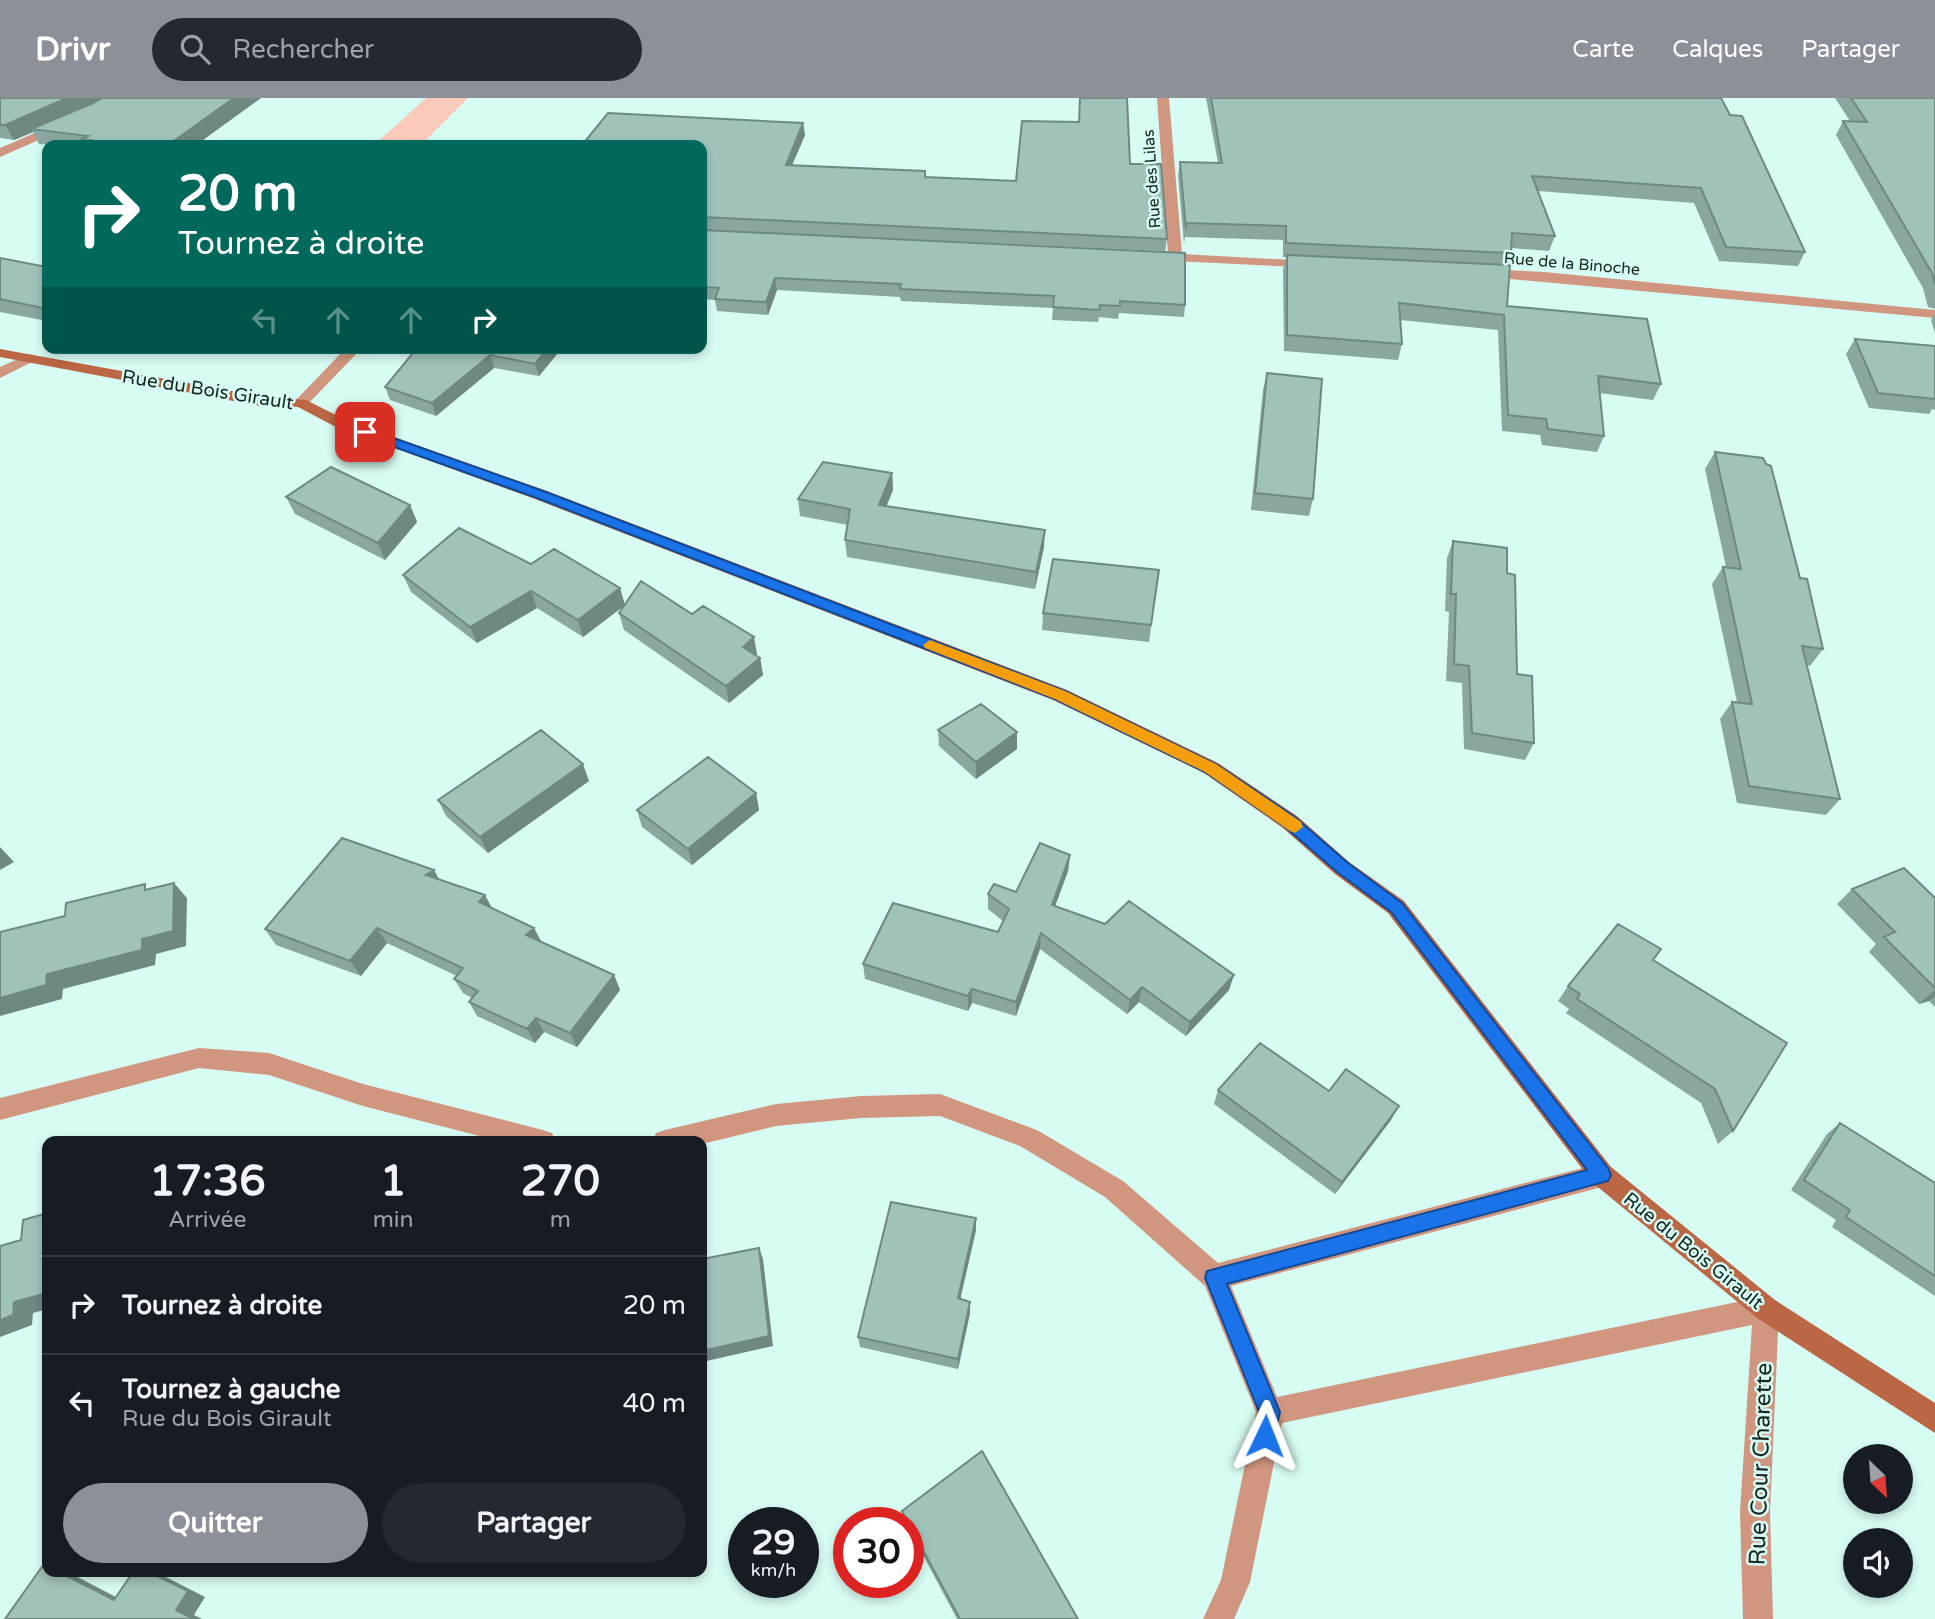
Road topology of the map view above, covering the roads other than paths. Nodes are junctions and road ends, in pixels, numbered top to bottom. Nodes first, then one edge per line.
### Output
1 (1163, 98) edge
2 (67, 123) edge
3 (0, 153) edge
4 (1147, 256) edge
5 (1175, 258) junction
6 (1323, 266) edge
7 (1461, 272) edge
8 (1935, 314) edge
9 (0, 353) edge
10 (349, 354) edge
11 (29, 358) junction
12 (0, 373) edge
13 (301, 403) junction
14 (0, 1109) edge
15 (523, 1136) edge
16 (686, 1136) edge
17 (1602, 1175) junction
18 (1214, 1278) junction
19 (1766, 1309) junction
20 (1270, 1412) junction
21 (1935, 1419) edge
22 (1218, 1619) edge
23 (1758, 1619) edge

1 - 5 street, Rue des Lilas
2 - 3 street
4 - 5 street
5 - 6 street
7 - 8 street, Rue de la Binoche
9 - 11 street, Rue du Bois Girault
10 - 13 street
11 - 12 street
11 - 13 street, Rue du Bois Girault
13 - 17 street, Rue du Bois Girault
14 - 15 street
16 - 18 street
17 - 18 street
17 - 19 street, Rue du Bois Girault
18 - 20 street
19 - 20 street
19 - 21 street, Rue du Bois Girault
19 - 23 street, Rue Cour Charette
20 - 22 street

